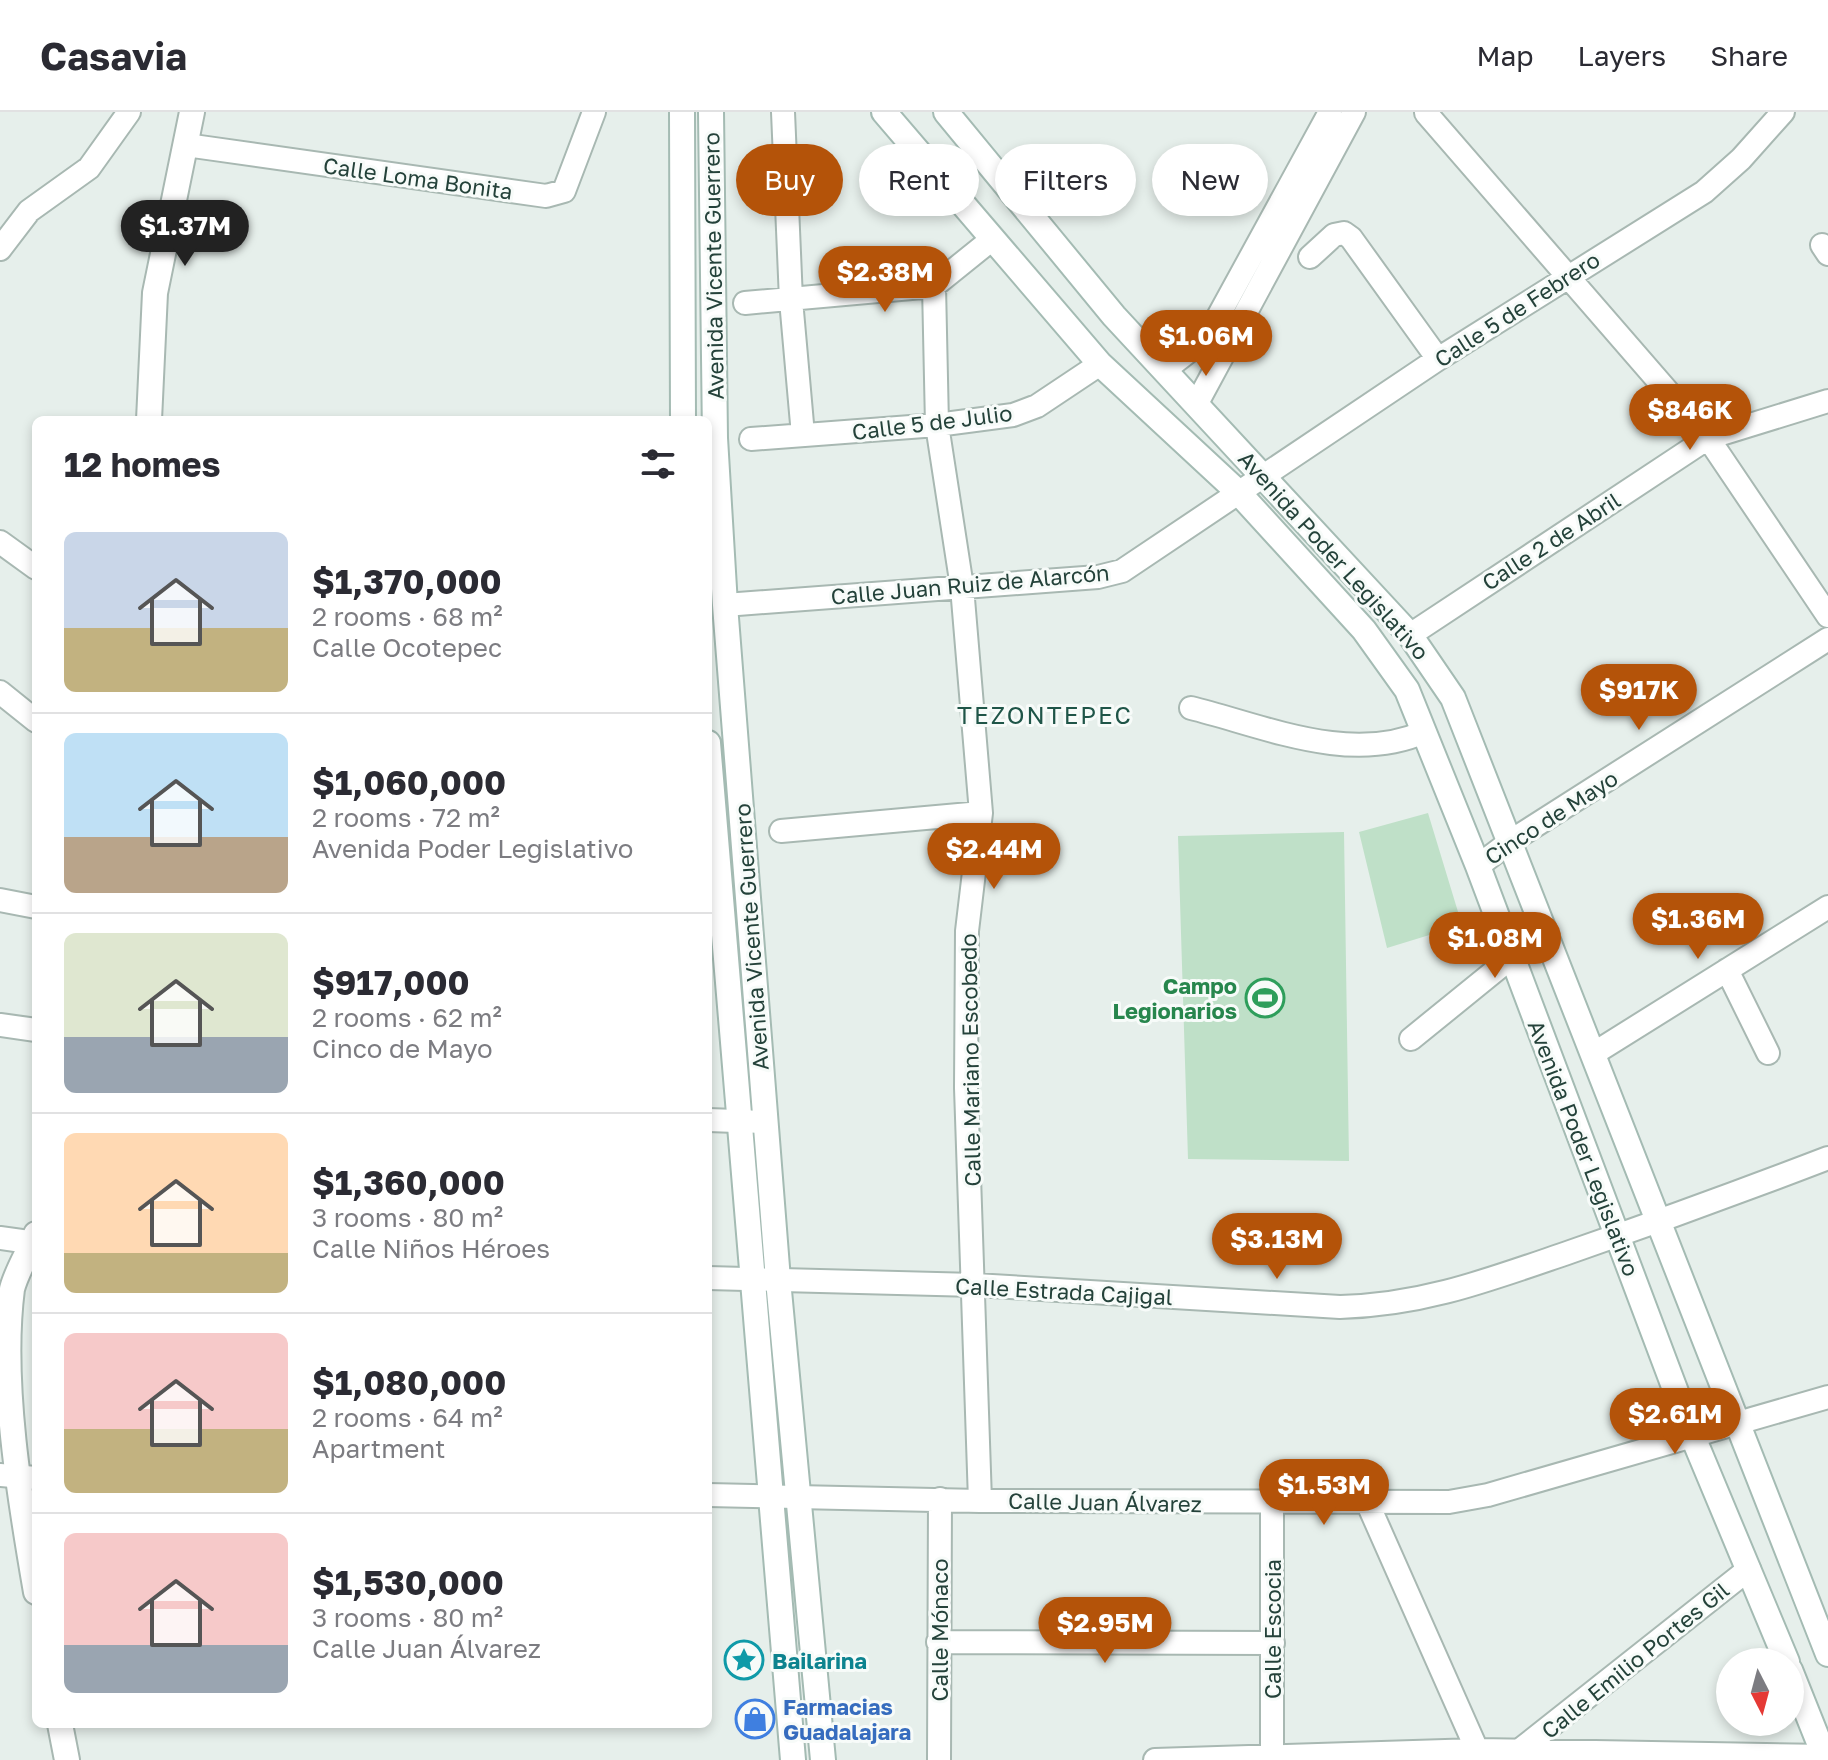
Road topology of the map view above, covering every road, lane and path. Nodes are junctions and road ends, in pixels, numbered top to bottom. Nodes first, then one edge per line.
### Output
1 (129, 112) edge
2 (192, 112) edge
3 (594, 112) edge
4 (682, 112) edge
5 (711, 112) edge
6 (783, 112) edge
7 (884, 112) edge
8 (946, 112) edge
9 (1330, 112) edge
10 (1354, 112) edge
11 (1426, 113) edge
12 (1780, 113) edge
13 (186, 145) junction
14 (991, 240) junction
15 (0, 249) edge
16 (1310, 257) dead end
17 (1569, 274) junction
18 (934, 286) junction
19 (791, 300) junction
20 (745, 303) dead end
21 (1438, 359) junction
22 (1100, 364) junction
23 (1166, 369) junction
24 (1828, 401) edge
25 (1197, 403) junction
26 (149, 416) edge
27 (683, 416) edge
28 (937, 425) junction
29 (803, 435) junction
30 (1708, 438) junction
31 (751, 439) dead end
32 (1262, 474) junction
33 (1238, 492) junction
34 (0, 542) edge
35 (32, 565) edge
36 (962, 587) junction
37 (725, 605) junction
38 (1828, 616) edge
39 (1410, 635) junction
40 (1828, 639) edge
41 (0, 692) edge
42 (1191, 708) dead end
43 (32, 718) edge
44 (1424, 732) junction
45 (712, 792) edge
46 (981, 813) junction
47 (781, 831) dead end
48 (1511, 841) junction
49 (1478, 866) junction
50 (0, 900) edge
51 (32, 906) edge
52 (1828, 907) edge
53 (1512, 957) junction
54 (1727, 970) junction
55 (0, 1025) edge
56 (32, 1029) edge
57 (1411, 1039) dead end
58 (1768, 1053) dead end
59 (1593, 1054) junction
60 (712, 1120) edge
61 (765, 1122) junction
62 (739, 1123) junction
63 (1828, 1158) edge
64 (1657, 1223) junction
65 (1616, 1236) junction
66 (0, 1238) edge
67 (32, 1240) edge
68 (32, 1245) edge
69 (712, 1278) edge
70 (752, 1280) junction
71 (778, 1280) junction
72 (975, 1285) junction
73 (6, 1292) edge
74 (2, 1357) edge
75 (1828, 1397) edge
76 (1735, 1423) junction
77 (1693, 1437) junction
78 (17, 1477) edge
79 (712, 1495) edge
80 (771, 1496) junction
81 (800, 1497) junction
82 (940, 1499) junction
83 (980, 1501) junction
84 (1272, 1503) junction
85 (1368, 1504) junction
86 (32, 1568) edge
87 (1749, 1569) junction
88 (938, 1642) junction
89 (1273, 1643) junction
90 (1781, 1648) edge
91 (1828, 1654) edge
92 (1804, 1704) edge
93 (61, 1728) edge
94 (1520, 1750) junction
95 (1272, 1755) junction
96 (1479, 1755) edge
97 (1826, 1757) edge
98 (67, 1760) edge
99 (793, 1760) edge
100 (823, 1760) edge
101 (939, 1760) edge
102 (1155, 1760) edge

1 - 15 street
2 - 13 main road
3 - 13 street, Calle Loma Bonita
4 - 27 main road, Avenida Vicente Guerrero
5 - 37 main road, Avenida Vicente Guerrero
6 - 19 street
7 - 14 main road, Avenida Poder Legislativo
8 - 23 main road, Avenida Poder Legislativo
9 - 23 street
10 - 25 street
11 - 17 street
12 - 17 street, Calle 5 de Febrero
13 - 26 main road
14 - 18 street
14 - 22 main road, Avenida Poder Legislativo
16 - 21 street
17 - 21 street, Calle 5 de Febrero
17 - 30 street
18 - 19 street
18 - 28 street, Calle Mariano Escobedo
19 - 20 street
19 - 29 street
21 - 32 street, Calle 5 de Febrero
22 - 28 street, Calle 5 de Julio
22 - 33 main road, Avenida Poder Legislativo
23 - 25 main road, Avenida Poder Legislativo
24 - 30 street, Calle 2 de Abril
25 - 32 main road, Avenida Poder Legislativo
28 - 29 street, Calle 5 de Julio
28 - 36 street, Calle Mariano Escobedo
29 - 31 street, Calle 5 de Julio
30 - 38 street
30 - 39 street, Calle 2 de Abril
32 - 33 street, Calle 5 de Febrero
32 - 39 main road, Avenida Poder Legislativo
33 - 36 street, Calle Juan Ruiz de Alarcón
33 - 44 main road, Avenida Poder Legislativo
34 - 35 street
36 - 37 street, Calle Juan Ruiz de Alarcón
36 - 46 street, Calle Mariano Escobedo
37 - 61 main road, Avenida Vicente Guerrero
39 - 48 main road, Avenida Poder Legislativo
40 - 48 street, Cinco de Mayo
41 - 43 street
42 - 44 street
44 - 49 main road, Avenida Poder Legislativo
45 - 62 main road, Avenida Vicente Guerrero
46 - 47 street
46 - 72 street, Calle Mariano Escobedo
48 - 49 street, Cinco de Mayo
48 - 59 main road, Avenida Poder Legislativo
49 - 53 main road, Avenida Poder Legislativo
50 - 51 street
52 - 54 street
53 - 57 street
53 - 65 main road, Avenida Poder Legislativo
54 - 58 street
54 - 59 street
55 - 56 street
59 - 64 main road, Avenida Poder Legislativo
60 - 62 street
61 - 62 street
61 - 71 main road, Avenida Vicente Guerrero
62 - 70 main road, Avenida Vicente Guerrero
63 - 64 street, Calle Estrada Cajigal
64 - 65 street, Calle Estrada Cajigal
64 - 76 main road, Avenida Poder Legislativo
65 - 72 street, Calle Estrada Cajigal
65 - 77 main road, Avenida Poder Legislativo
66 - 67 street
68 - 73 main road
69 - 70 street, Calle Estrada Cajigal
70 - 71 street, Calle Estrada Cajigal
70 - 80 main road, Avenida Vicente Guerrero
71 - 72 street, Calle Estrada Cajigal
71 - 81 main road, Avenida Vicente Guerrero
72 - 83 street, Calle Mariano Escobedo
73 - 74 main road
74 - 78 main road
75 - 76 street, Calle Juan Álvarez
76 - 77 street, Calle Juan Álvarez
76 - 91 main road, Avenida Poder Legislativo
77 - 85 street, Calle Juan Álvarez
77 - 87 main road, Avenida Poder Legislativo
78 - 86 main road
79 - 80 street, Calle Juan Álvarez
80 - 81 street, Calle Juan Álvarez
80 - 99 main road, Avenida Vicente Guerrero
81 - 82 street, Calle Juan Álvarez
81 - 100 main road, Avenida Vicente Guerrero
82 - 83 street, Calle Juan Álvarez
82 - 88 street, Calle Mónaco
83 - 84 street, Calle Juan Álvarez
84 - 85 street, Calle Juan Álvarez
84 - 89 street, Calle Escocia
85 - 96 street
87 - 90 main road, Avenida Poder Legislativo
87 - 94 street, Calle Emilio Portes Gil
88 - 89 street
88 - 101 street, Calle Mónaco
89 - 95 street, Calle Escocia
92 - 97 main road
93 - 98 main road
94 - 96 street
94 - 97 street
95 - 96 street
95 - 102 street

